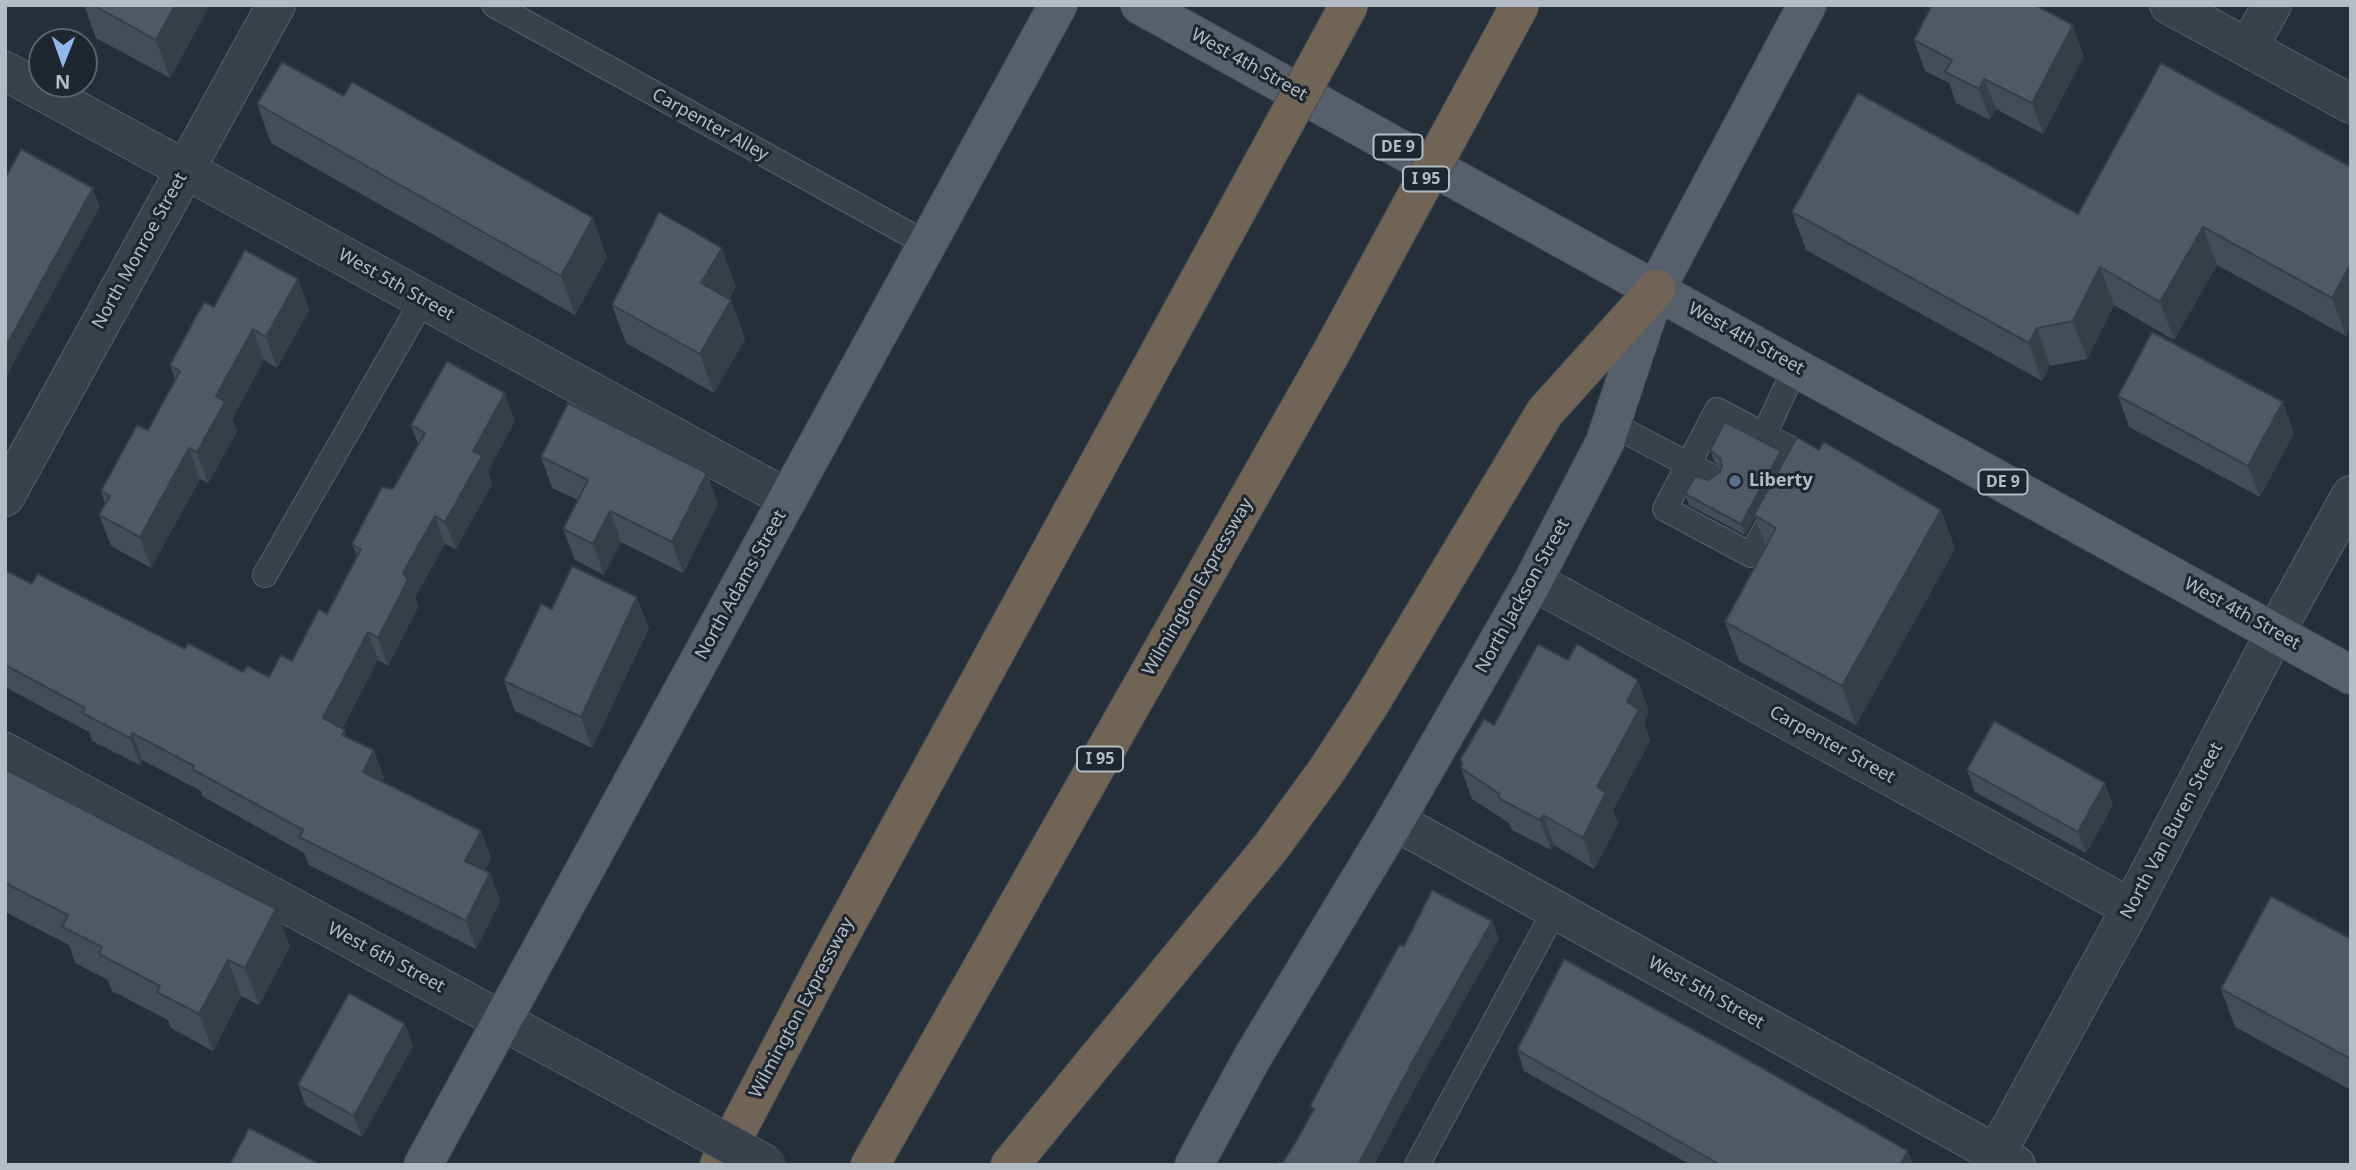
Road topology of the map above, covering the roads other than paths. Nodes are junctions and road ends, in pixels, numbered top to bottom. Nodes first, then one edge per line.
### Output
1 (276, 5) edge
2 (494, 5) edge
3 (1058, 5) edge
4 (1140, 5) edge
5 (1349, 5) edge
6 (1520, 5) edge
7 (1807, 5) edge
8 (2169, 5) edge
9 (2272, 5) edge
10 (2248, 48) junction
11 (5, 71) edge
12 (2351, 104) edge
13 (185, 170) junction
14 (927, 244) junction
15 (1656, 289) junction
16 (423, 300) junction
17 (1796, 366) junction
18 (1611, 424) junction
19 (1764, 435) junction
20 (1688, 464) junction
21 (1711, 476) edge
22 (2351, 495) edge
23 (5, 498) edge
24 (788, 499) junction
25 (265, 575) dead end
26 (1533, 581) junction
27 (2275, 633) junction
28 (2351, 675) edge
29 (5, 752) edge
30 (1395, 821) junction
31 (2131, 908) junction
32 (1555, 910) junction
33 (828, 958) junction
34 (502, 1021) junction
35 (2001, 1161) edge
36 (423, 1165) edge
37 (692, 1165) edge
38 (719, 1165) edge
39 (767, 1165) edge
40 (870, 1165) edge
41 (1010, 1165) edge
42 (1194, 1165) edge
43 (1416, 1165) edge

1 - 13 street, North Monroe Street
2 - 14 lane, Carpenter Alley
3 - 14 main road, North Adams Street
4 - 15 main road, West 4th Street / DE 9
5 - 33 highway, Wilmington Expressway, bridge
6 - 40 highway, Wilmington Expressway / I 95, bridge
7 - 15 main road, North Jackson Street
8 - 10 street
9 - 10 street
10 - 12 street
11 - 13 street, West 5th Street
13 - 16 street, West 5th Street
13 - 23 street, North Monroe Street
14 - 24 main road, North Adams Street
15 - 17 main road, West 4th Street / DE 9
15 - 18 main road, North Jackson Street
15 - 41 highway
16 - 24 street, West 5th Street
16 - 25 lane
17 - 19 lane
17 - 27 main road, West 4th Street / DE 9
18 - 20 lane
18 - 26 main road, North Jackson Street
19 - 20 lane
19 - 20 lane
20 - 21 lane
22 - 27 street, North Van Buren Street
24 - 34 main road, North Adams Street
26 - 30 main road, North Jackson Street
26 - 31 street, Carpenter Street
27 - 28 main road, West 4th Street / DE 9
27 - 31 street, North Van Buren Street
29 - 34 street, West 6th Street
30 - 32 street, West 5th Street
30 - 42 main road, North Jackson Street
31 - 35 street, North Van Buren Street
32 - 35 street, West 5th Street
32 - 43 lane
33 - 37 highway
33 - 38 highway, Wilmington Expressway
34 - 36 main road, North Adams Street
34 - 39 street, West 6th Street, bridge

